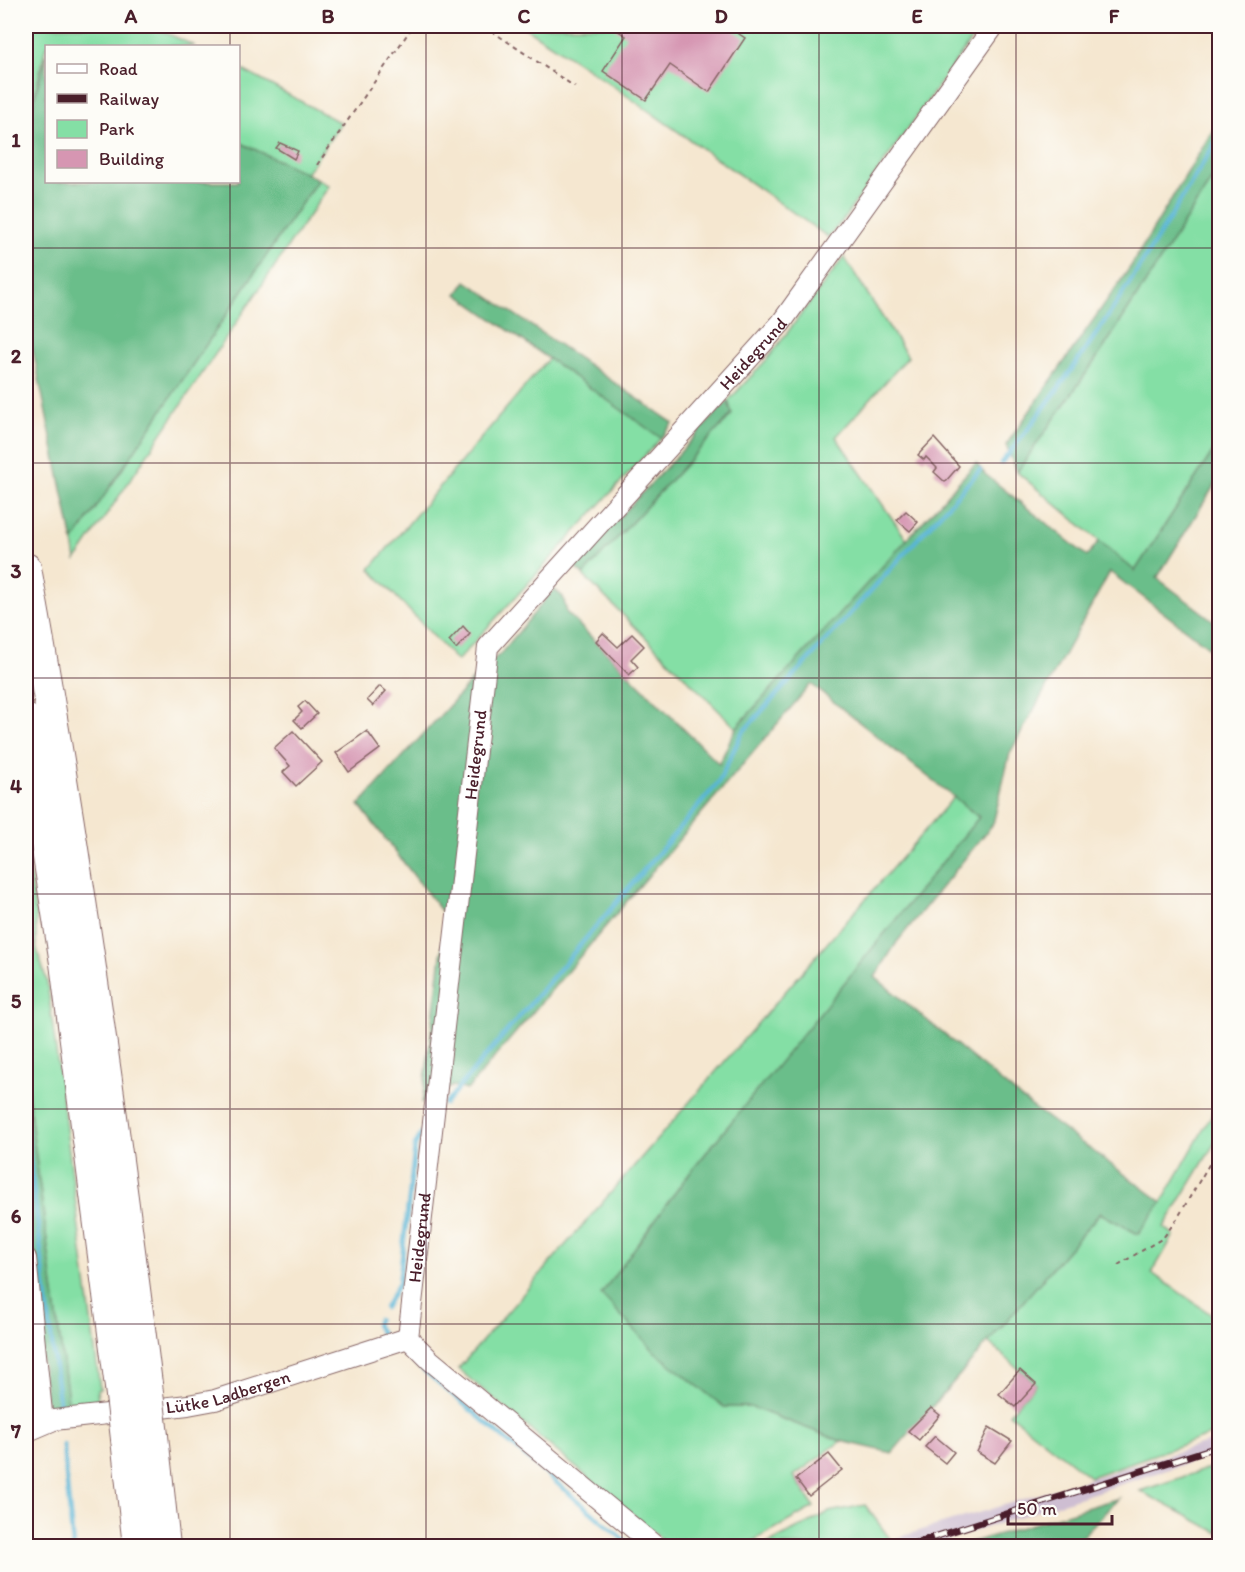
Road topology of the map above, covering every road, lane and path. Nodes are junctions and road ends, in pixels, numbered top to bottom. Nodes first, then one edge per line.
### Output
1 (413, 26) edge
2 (484, 26) edge
3 (994, 26) edge
4 (575, 87) dead end
5 (317, 165) dead end
6 (26, 568) edge
7 (26, 720) edge
8 (1220, 1146) edge
9 (26, 1258) edge
10 (1118, 1265) dead end
11 (408, 1338) junction
12 (134, 1386) junction
13 (43, 1422) junction
14 (26, 1432) edge
15 (140, 1437) junction
16 (138, 1546) edge
17 (165, 1546) edge
18 (655, 1546) edge

1 - 5 path
2 - 4 path
3 - 11 street, Heidegrund
6 - 12 highway
7 - 12 highway
8 - 10 path
9 - 13 street
11 - 13 street, Lütke Ladbergen
11 - 18 street
12 - 15 highway, bridge
13 - 14 street, Lütke Ladbergen
15 - 16 highway
15 - 17 highway

